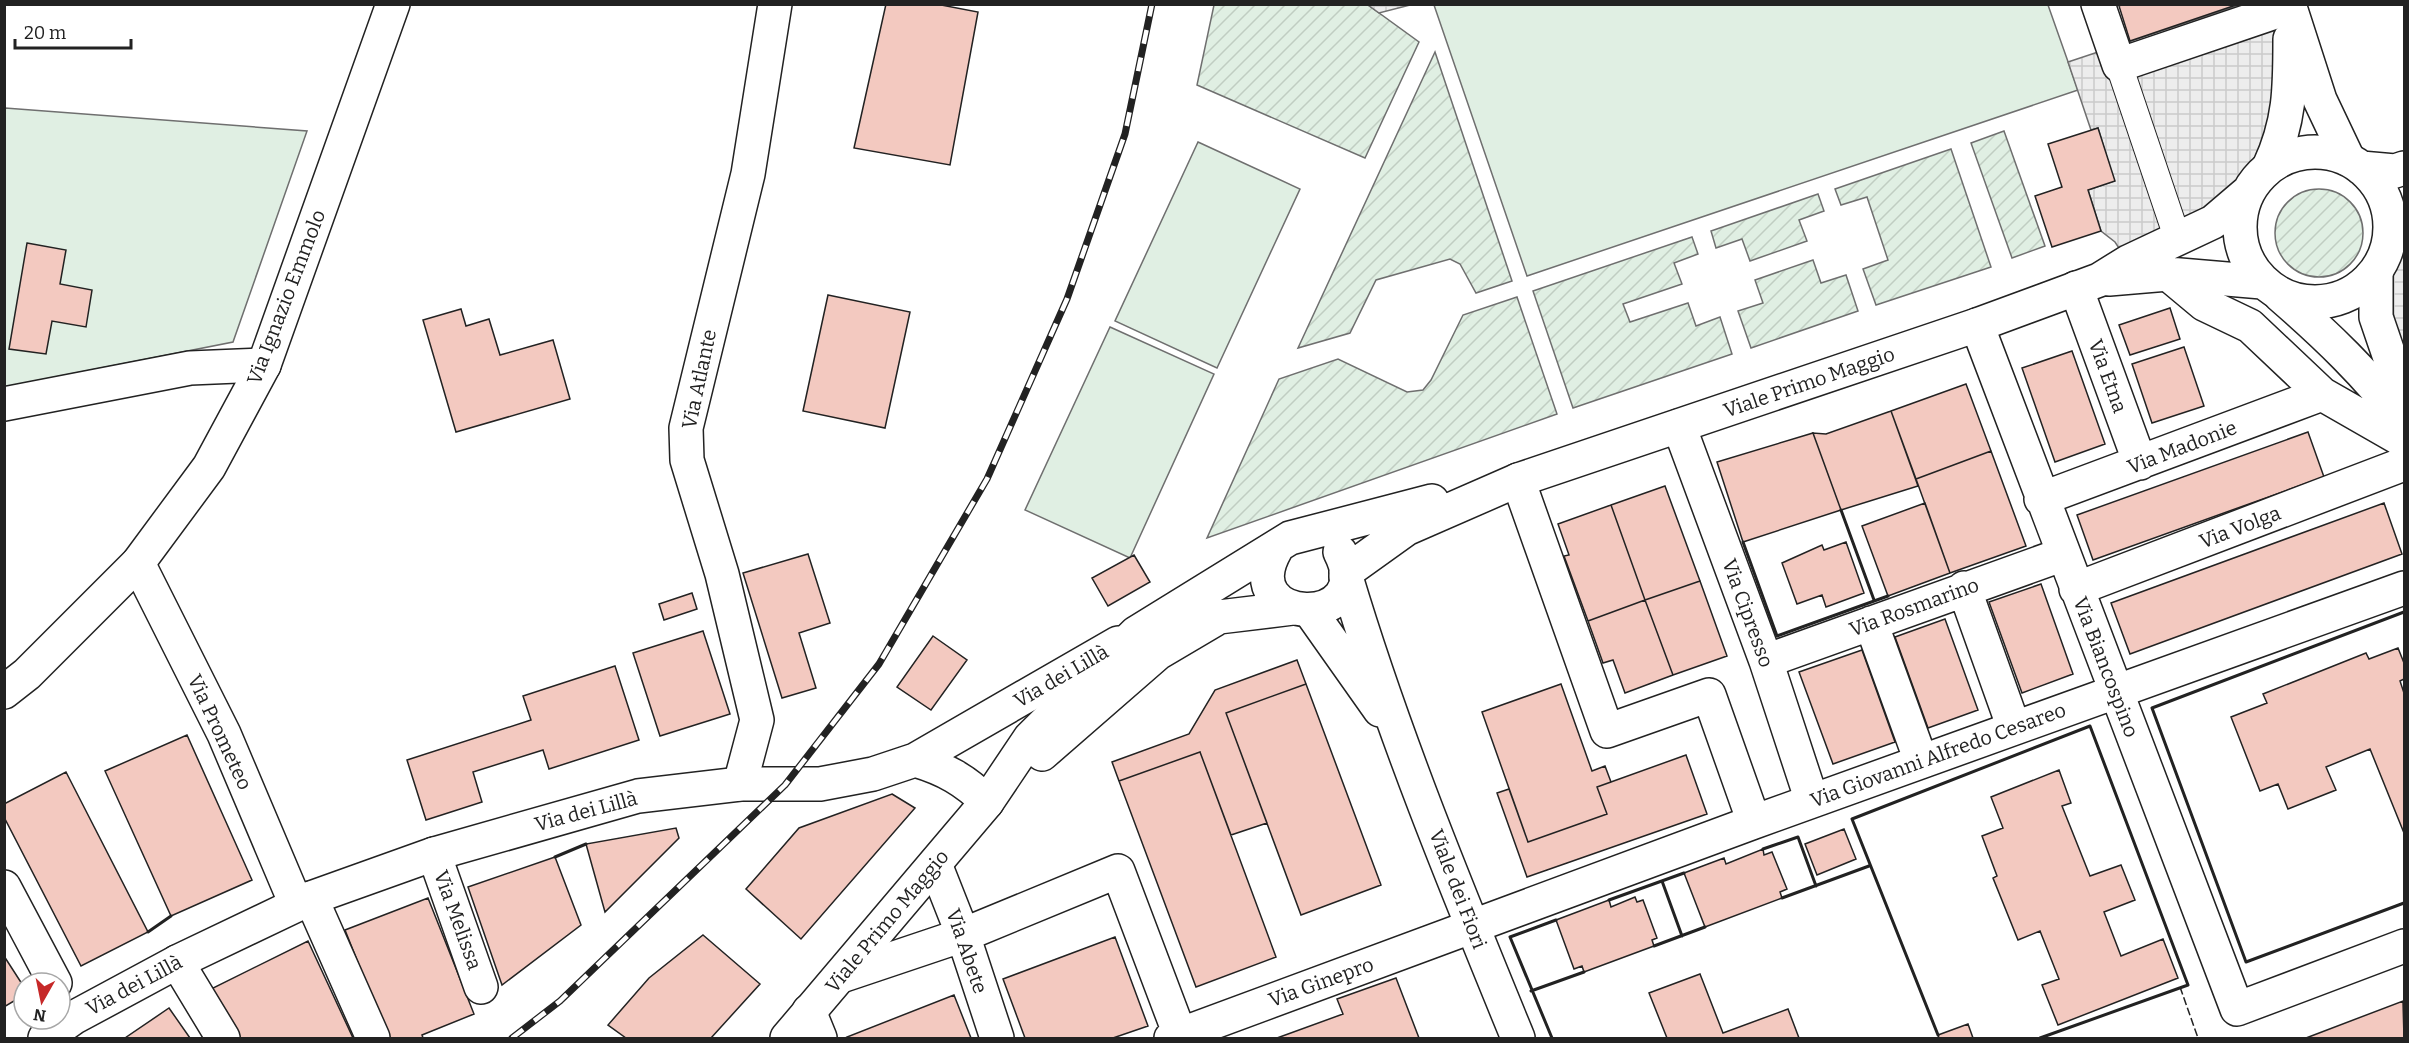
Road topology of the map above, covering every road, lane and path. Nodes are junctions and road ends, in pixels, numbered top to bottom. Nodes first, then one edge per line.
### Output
1 (393, 4) edge
2 (775, 4) edge
3 (2098, 4) edge
4 (2289, 6) edge
5 (2116, 56) junction
6 (2354, 163) junction
7 (2269, 167) junction
8 (2404, 168) edge
9 (2247, 193) junction
10 (2397, 232) edge
11 (2178, 240) junction
12 (2376, 272) junction
13 (2168, 274) junction
14 (2087, 284) junction
15 (2271, 288) junction
16 (1977, 325) junction
17 (264, 365) junction
18 (2322, 394) junction
19 (2404, 399) edge
20 (4, 404) edge
21 (2404, 423) edge
22 (1679, 426) junction
23 (2404, 441) edge
24 (2140, 463) junction
25 (2404, 464) edge
26 (1518, 480) junction
27 (2041, 499) junction
28 (1307, 533) junction
29 (1276, 549) junction
30 (2064, 554) junction
31 (138, 563) junction
32 (1346, 575) junction
33 (1964, 588) junction
34 (2404, 588) edge
35 (2076, 590) junction
36 (1301, 610) junction
37 (1871, 623) junction
38 (1136, 633) junction
39 (1766, 661) junction
40 (2115, 691) junction
41 (4, 692) edge
42 (2014, 728) junction
43 (1401, 739) junction
44 (915, 760) junction
45 (1922, 761) junction
46 (740, 784) junction
47 (1812, 801) junction
48 (987, 802) junction
49 (1754, 822) junction
50 (434, 854) junction
51 (935, 864) junction
52 (4, 887) edge
53 (304, 901) junction
54 (1472, 927) junction
55 (963, 935) junction
56 (2404, 946) edge
57 (177, 962) junction
58 (48, 971) edge
59 (841, 976) junction
60 (481, 987) dead end
61 (72, 1004) edge
62 (815, 1025) edge
63 (1175, 1037) edge
64 (223, 1038) edge
65 (373, 1038) edge
66 (787, 1038) edge
67 (997, 1038) edge
68 (1518, 1038) edge

1 - 17 street, Via Ignazio Emmolo
2 - 46 street, Via Atlante
3 - 5 street
4 - 5 street
4 - 6 street
4 - 7 street
5 - 11 street
6 - 7 street
6 - 8 street
6 - 10 street
7 - 9 street
9 - 11 street
9 - 15 street
10 - 12 street
11 - 14 street
12 - 15 street
12 - 19 street
13 - 14 street
13 - 15 street
13 - 18 street
14 - 16 street, Viale Primo Maggio
14 - 24 street, Via Etna
15 - 21 street
16 - 22 street, Viale Primo Maggio
16 - 27 street, Via Biancospino
17 - 20 street
17 - 31 street, Via Ignazio Emmolo
18 - 23 street
18 - 24 street, Via Madonie
22 - 26 street, Viale Primo Maggio
22 - 39 street, Via Cipresso
24 - 27 street, Via Madonie
25 - 35 street, Via Volga
26 - 28 street
26 - 32 street
26 - 49 street
27 - 30 street, Via Biancospino
28 - 29 street
28 - 32 street
29 - 36 street
29 - 38 street
30 - 33 street, Via Rosmarino
30 - 35 street, Via Biancospino
31 - 41 street, Via Ignazio Emmolo
31 - 53 street, Via Prometeo
32 - 36 street
32 - 43 street
33 - 37 street, Via Rosmarino
33 - 42 street
34 - 40 street, Via Giovanni Alfredo Cesareo
35 - 40 street, Via Biancospino
36 - 43 street
36 - 48 street
37 - 39 street, Via Rosmarino
37 - 45 street
38 - 44 street, Via dei Lillà
38 - 48 street
39 - 47 street, Via Cipresso
40 - 42 street, Via Giovanni Alfredo Cesareo
40 - 56 street, Via Biancospino
42 - 45 street, Via Giovanni Alfredo Cesareo
43 - 54 street, Viale dei Fiori
44 - 46 street, Via dei Lillà
44 - 48 street
45 - 47 street, Via Giovanni Alfredo Cesareo
46 - 50 street, Via dei Lillà
47 - 49 street, Via Giovanni Alfredo Cesareo
48 - 51 street, Viale Primo Maggio
49 - 54 street, Via Giovanni Alfredo Cesareo
50 - 53 street, Via dei Lillà
50 - 60 street, Via Melissa
51 - 55 street, Via Abete
51 - 59 street, Viale Primo Maggio
52 - 58 street
53 - 57 street, Via dei Lillà
53 - 65 street, Via Prometeo
54 - 63 street, Via Ginepro
54 - 68 street, Viale dei Fiori
55 - 59 street
55 - 63 street
55 - 67 street, Via Abete
57 - 61 street, Via dei Lillà
57 - 64 street
59 - 62 street, Viale Primo Maggio
62 - 66 street, Viale Primo Maggio

